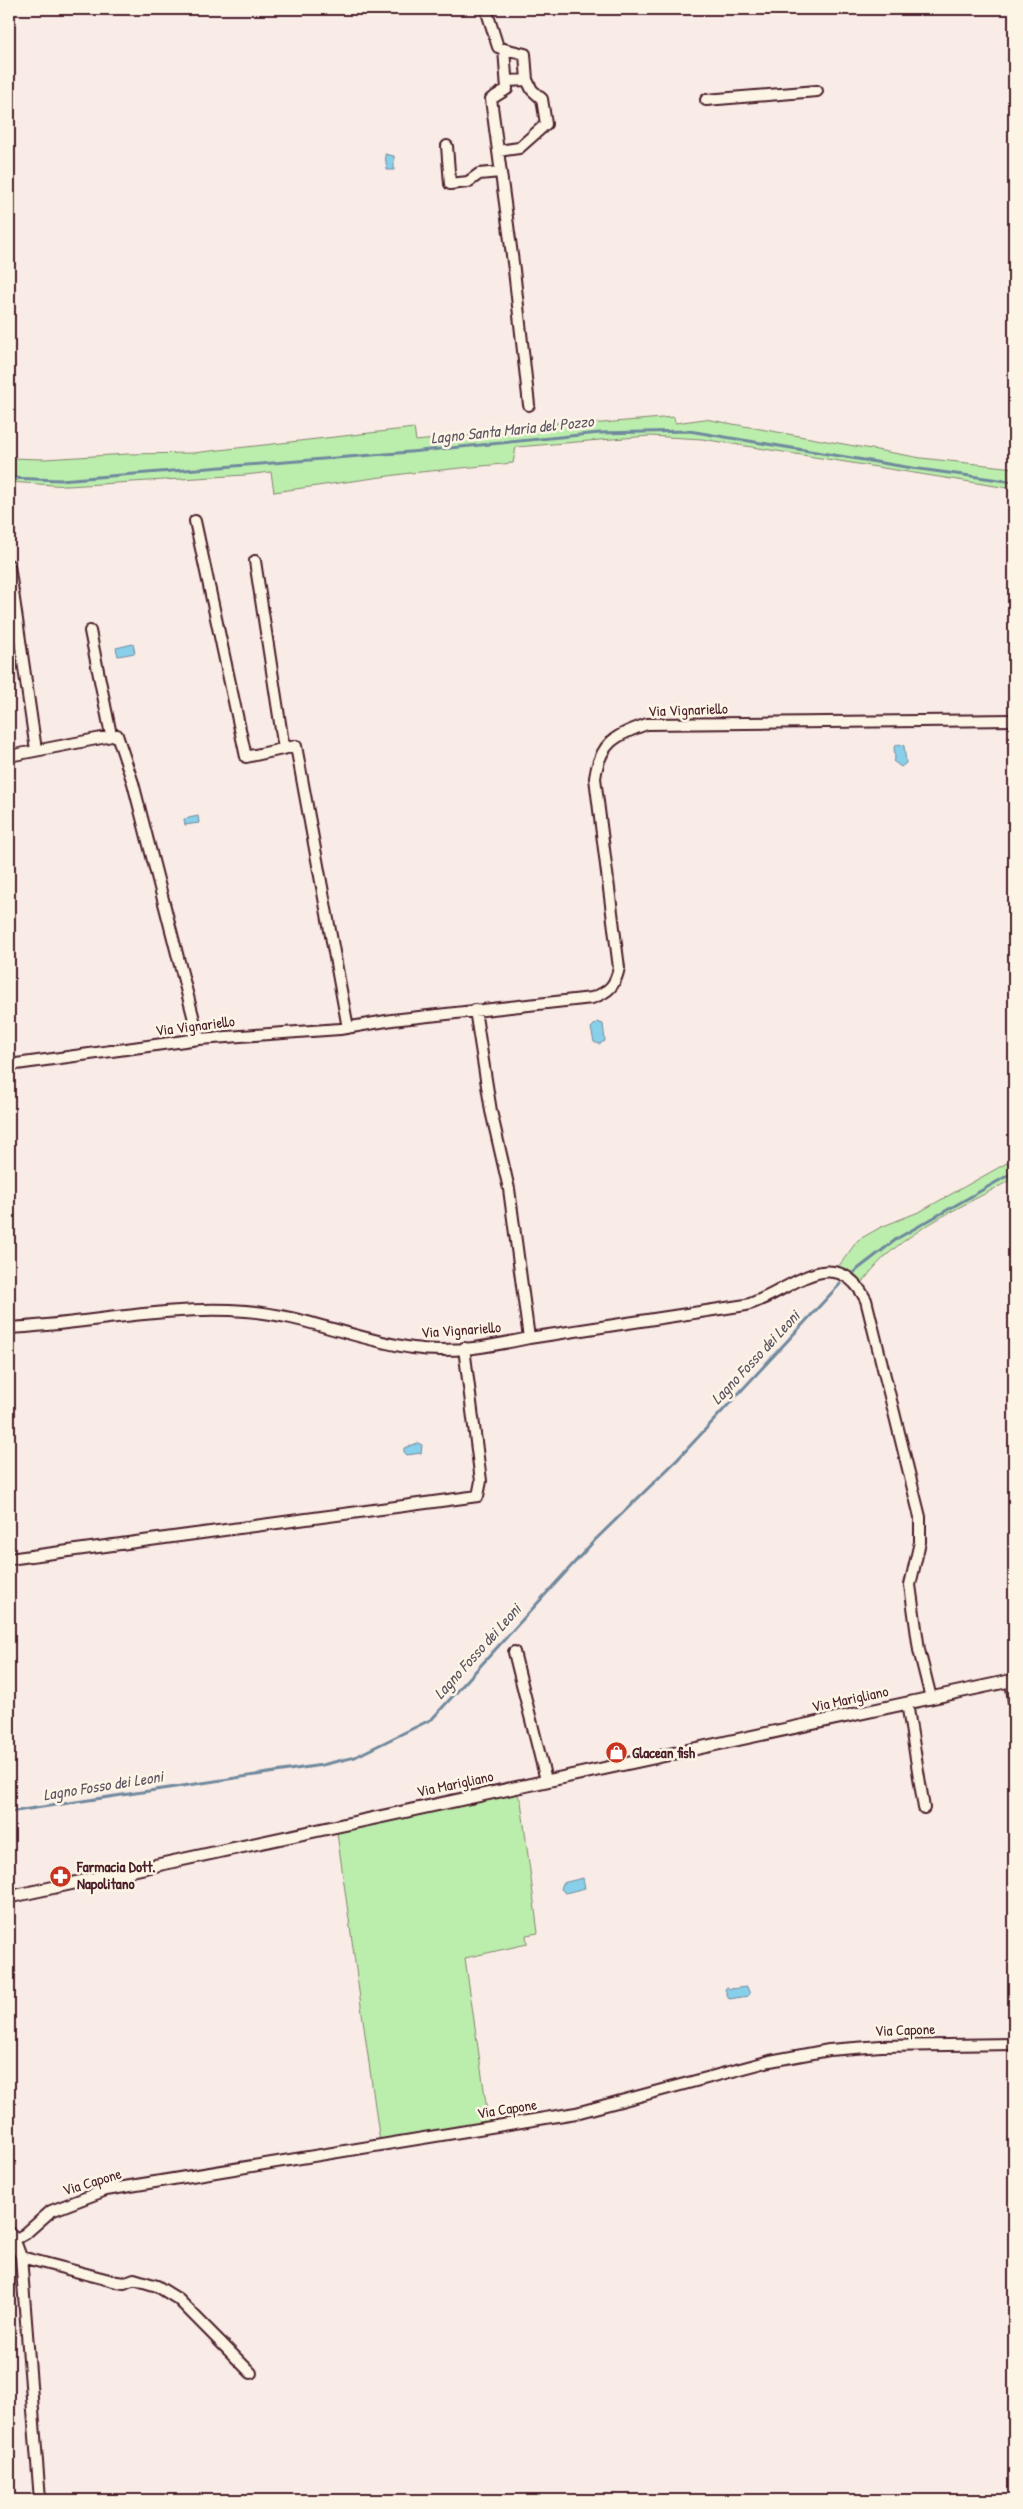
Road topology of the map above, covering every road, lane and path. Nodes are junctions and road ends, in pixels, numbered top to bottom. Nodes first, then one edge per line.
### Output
1 (486, 9) edge
2 (504, 49) junction
3 (527, 80) junction
4 (507, 81) junction
5 (817, 92) dead end
6 (706, 100) dead end
7 (447, 146) dead end
8 (498, 151) junction
9 (500, 172) junction
10 (529, 406) dead end
11 (195, 521) dead end
12 (255, 561) dead end
13 (9, 565) edge
14 (90, 631) dead end
15 (1014, 720) edge
16 (111, 735) junction
17 (284, 749) junction
18 (36, 750) junction
19 (9, 756) edge
20 (475, 1010) junction
21 (348, 1028) junction
22 (200, 1039) junction
23 (9, 1064) edge
24 (9, 1328) edge
25 (529, 1338) junction
26 (464, 1348) junction
27 (9, 1559) edge
28 (514, 1652) dead end
29 (1012, 1680) edge
30 (931, 1698) junction
31 (1014, 1702) edge
32 (907, 1703) junction
33 (546, 1780) junction
34 (924, 1808) dead end
35 (9, 1897) edge
36 (1014, 2045) edge
37 (9, 2231) edge
38 (12, 2242) edge
39 (21, 2257) junction
40 (251, 2373) dead end
41 (40, 2500) edge

1 - 2 street
2 - 3 street
2 - 4 street
3 - 4 street
3 - 8 street
4 - 8 street
5 - 6 street
7 - 9 street
8 - 9 street
9 - 10 street
11 - 17 street
12 - 17 street
13 - 18 street
14 - 16 street
15 - 20 street, Via Vignariello
16 - 18 street
16 - 22 street
17 - 21 street
18 - 19 street
20 - 21 street, Via Vignariello
20 - 25 street
21 - 22 street, Via Vignariello
22 - 23 street, Via Vignariello
24 - 26 street, Via Vignariello
25 - 26 street, Via Vignariello
25 - 30 street, Via Vignariello
26 - 27 street
28 - 33 street
29 - 30 street, Via Marigliano
29 - 31 street
30 - 32 street, Via Marigliano
32 - 33 street, Via Marigliano
32 - 34 street, Via Marigliano
33 - 35 street, Via Marigliano
36 - 38 street, Via Capone
37 - 38 street
38 - 39 street
39 - 40 street
39 - 41 street

